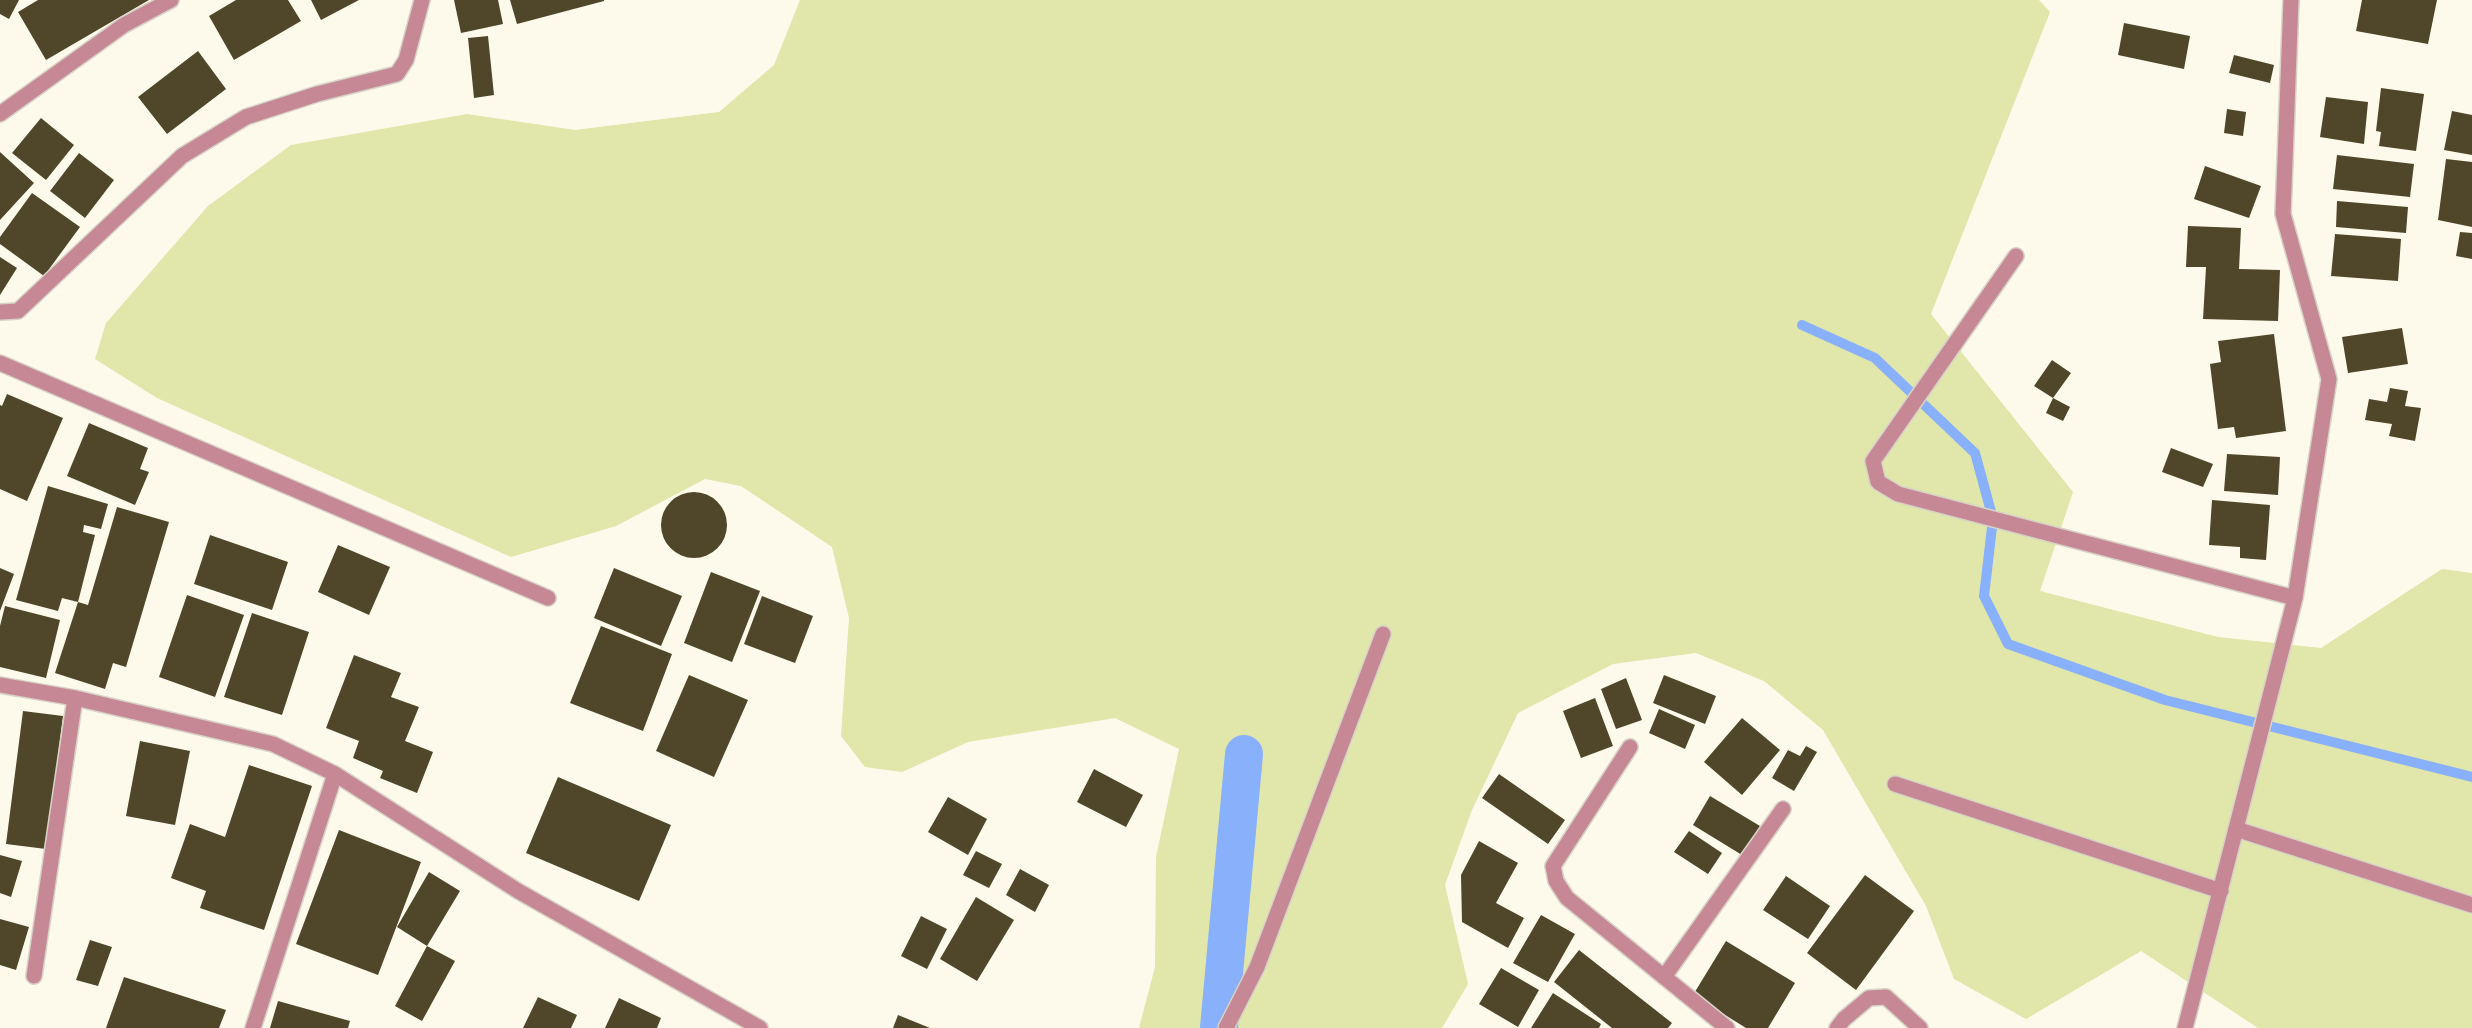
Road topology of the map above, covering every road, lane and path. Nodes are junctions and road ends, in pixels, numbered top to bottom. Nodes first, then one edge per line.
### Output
1 (171, 0) edge
2 (422, 0) edge
3 (2291, 0) edge
4 (0, 114) edge
5 (2016, 256) dead end
6 (0, 312) edge
7 (0, 363) edge
8 (548, 597) dead end
9 (2295, 598) junction
10 (1383, 634) dead end
11 (0, 685) edge
12 (75, 698) junction
13 (1630, 747) dead end
14 (335, 774) junction
15 (1895, 783) dead end
16 (1783, 809) dead end
17 (2236, 829) junction
18 (2221, 891) junction
19 (2472, 905) edge
20 (34, 976) dead end
21 (1665, 978) junction
22 (253, 1028) edge
23 (760, 1028) edge
24 (1227, 1028) edge
25 (1727, 1028) edge
26 (1837, 1028) edge
27 (1920, 1028) edge
28 (2185, 1028) edge

1 - 4 street
2 - 6 street
3 - 9 street
5 - 9 street
7 - 8 street
9 - 17 street
10 - 24 street
11 - 12 street
12 - 14 street
12 - 20 street
13 - 21 street
14 - 22 street
14 - 23 street
15 - 18 street
16 - 21 street
17 - 18 street
17 - 19 street
18 - 28 street
21 - 25 street
26 - 27 street

